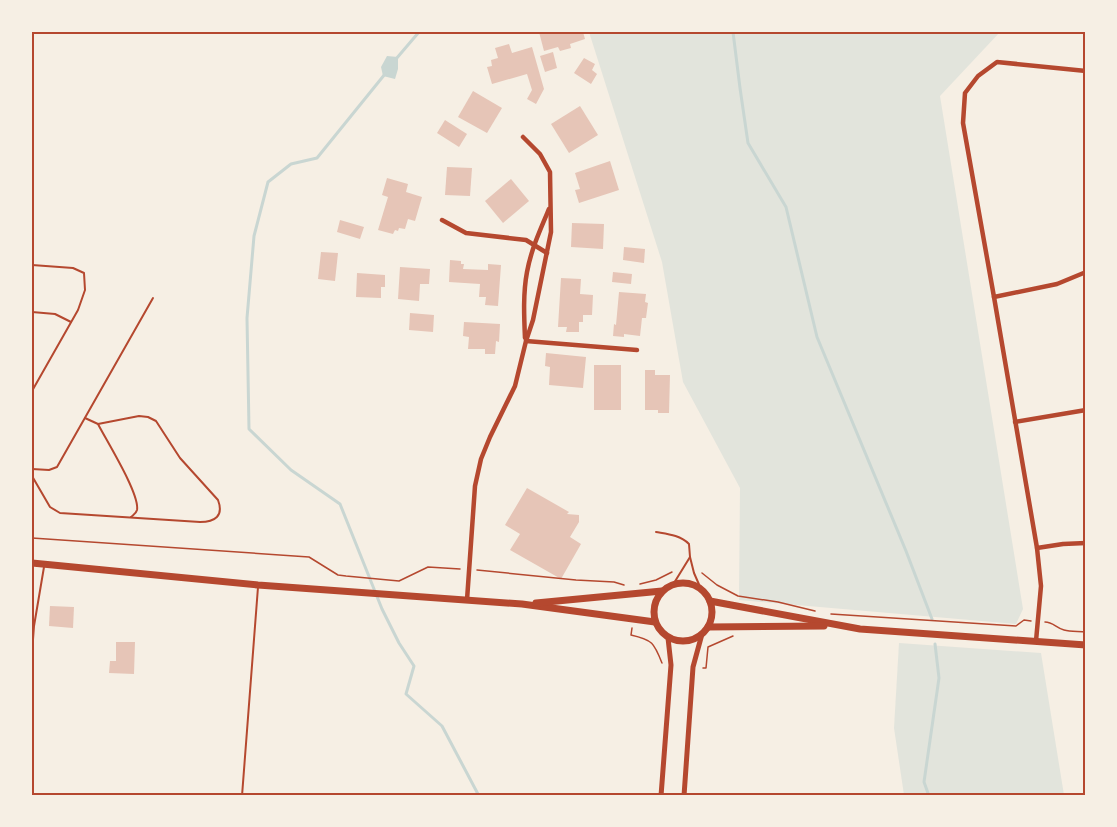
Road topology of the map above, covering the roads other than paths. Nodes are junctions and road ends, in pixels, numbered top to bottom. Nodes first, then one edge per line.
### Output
1 (1086, 71) edge
2 (523, 137) dead end
3 (550, 208) junction
4 (441, 220) dead end
5 (534, 245) junction
6 (547, 253) junction
7 (32, 265) edge
8 (1086, 272) edge
9 (994, 297) junction
10 (153, 298) dead end
11 (32, 312) edge
12 (71, 322) junction
13 (526, 341) junction
14 (637, 350) dead end
15 (32, 391) edge
16 (1086, 410) edge
17 (85, 418) junction
18 (1016, 422) junction
19 (98, 424) junction
20 (32, 469) edge
21 (32, 476) edge
22 (130, 517) junction
23 (656, 532) dead end
24 (1086, 543) edge
25 (1037, 548) junction
26 (690, 557) junction
27 (32, 563) edge
28 (44, 564) junction
29 (674, 583) junction
30 (258, 585) junction
31 (701, 588) junction
32 (662, 591) junction
33 (467, 600) junction
34 (710, 601) junction
35 (522, 604) junction
36 (655, 622) junction
37 (842, 626) junction
38 (708, 627) junction
39 (702, 634) junction
40 (668, 638) junction
41 (1036, 641) junction
42 (1086, 645) edge
43 (32, 652) edge
44 (242, 795) edge
45 (661, 795) edge
46 (684, 795) edge

1 - 9 street
2 - 3 street
3 - 5 street
3 - 6 street
4 - 5 street
5 - 6 street
5 - 13 street
6 - 13 street
7 - 12 lane
8 - 9 street
9 - 18 street
10 - 17 lane
11 - 12 lane
12 - 15 lane
13 - 14 street
13 - 33 street
16 - 18 street
17 - 19 lane
17 - 20 lane
18 - 25 street
19 - 22 lane
19 - 22 lane
21 - 22 lane
23 - 26 lane
24 - 25 street
25 - 41 street
26 - 29 lane
26 - 31 lane
27 - 28 main road
28 - 30 main road
28 - 43 lane
29 - 31 main road
29 - 32 main road
30 - 33 main road
30 - 44 lane
31 - 34 main road
32 - 35 main road
32 - 36 main road
33 - 35 main road
34 - 37 main road
34 - 38 main road
35 - 36 main road
36 - 40 main road
37 - 38 main road
37 - 41 main road
38 - 39 main road
39 - 40 main road
39 - 46 street
40 - 45 street
41 - 42 main road

